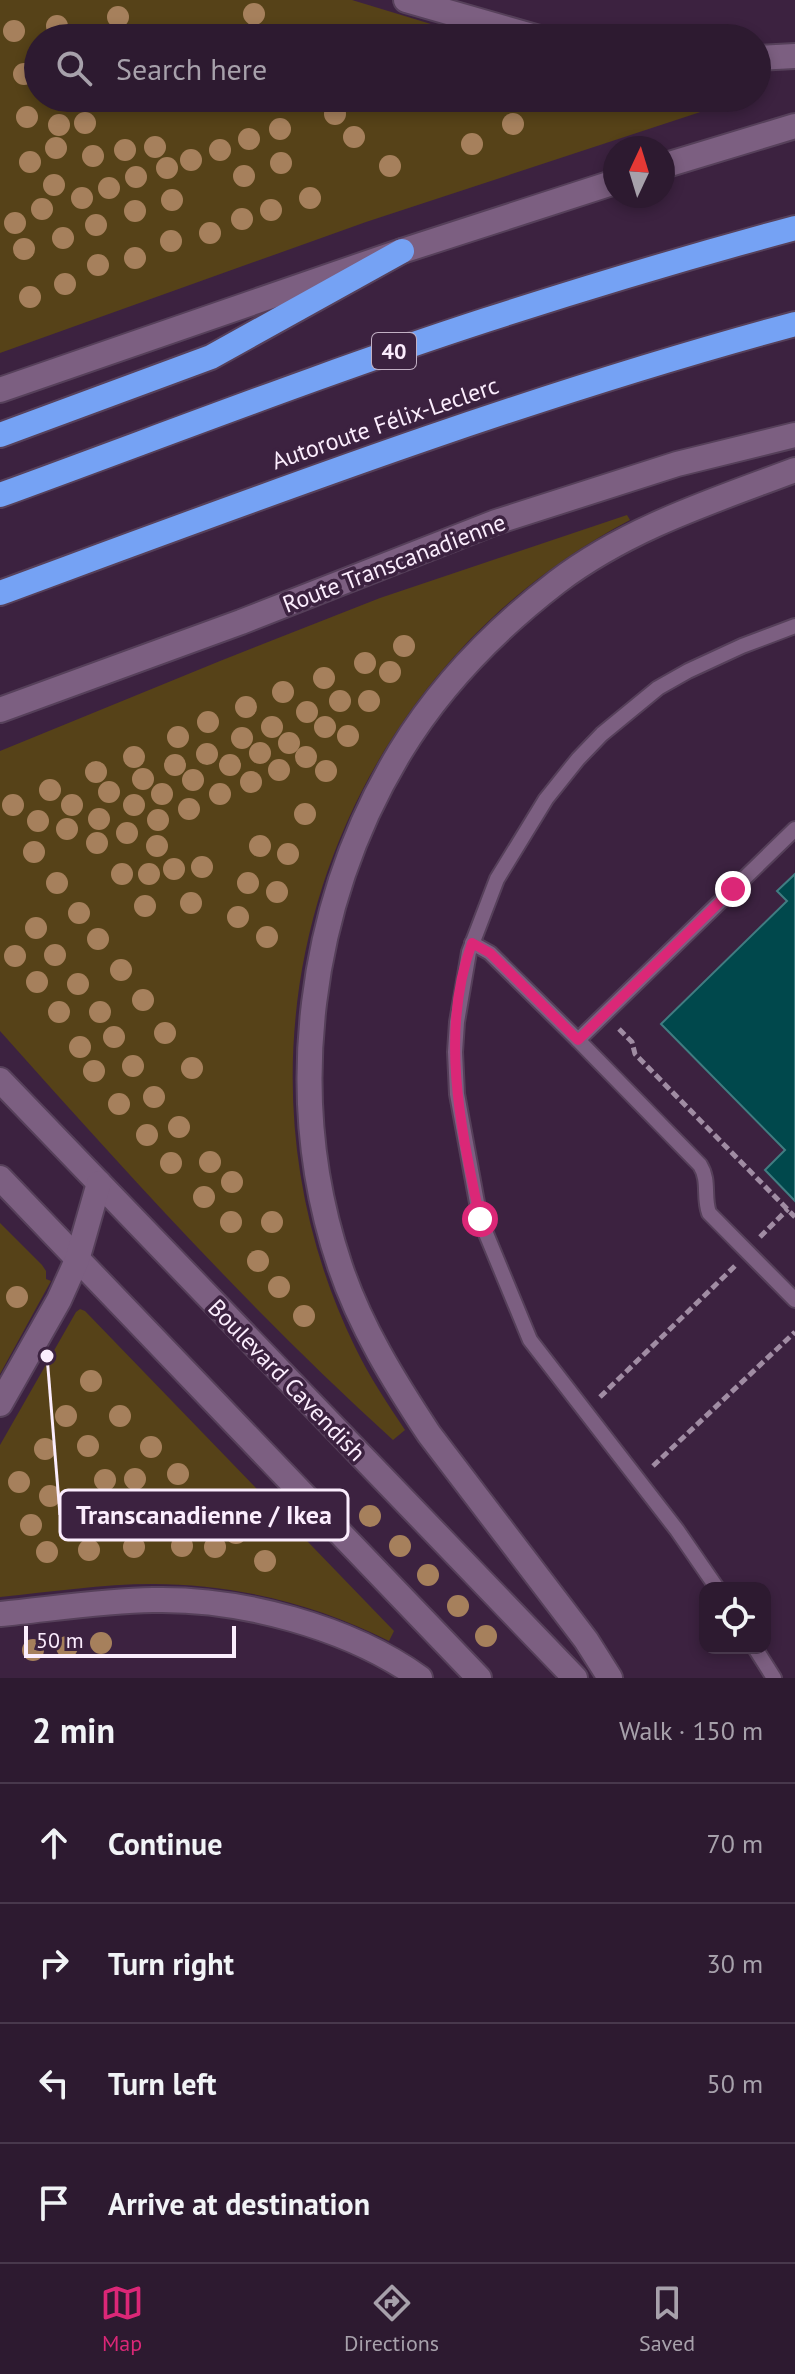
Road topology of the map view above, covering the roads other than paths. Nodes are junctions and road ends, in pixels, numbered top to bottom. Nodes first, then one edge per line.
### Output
1 (406, 0) edge
2 (490, 24) edge
3 (795, 56) edge
4 (771, 57) edge
5 (795, 126) edge
6 (675, 162) edge
7 (603, 186) edge
8 (795, 228) edge
9 (402, 251) junction
10 (795, 324) edge
11 (0, 390) edge
12 (0, 435) edge
13 (795, 435) edge
14 (795, 470) edge
15 (0, 495) edge
16 (0, 593) edge
17 (795, 626) edge
18 (0, 710) edge
19 (795, 829) edge
20 (472, 943) junction
21 (578, 1040) junction
22 (0, 1080) edge
23 (0, 1178) edge
24 (99, 1183) junction
25 (77, 1260) junction
26 (795, 1300) edge
27 (0, 1404) edge
28 (713, 1582) edge
29 (0, 1614) edge
30 (759, 1654) edge
31 (420, 1678) edge
32 (479, 1678) edge
33 (575, 1678) edge
34 (610, 1678) edge
35 (774, 1678) edge

1 - 2 main road
3 - 4 main road
5 - 6 main road
7 - 9 main road
8 - 15 highway, 40
9 - 11 main road
9 - 12 highway
10 - 16 highway, Autoroute Félix-Leclerc
13 - 18 main road, Route Transcanadienne
14 - 34 main road
17 - 20 lane
19 - 21 lane
20 - 21 lane
20 - 28 lane
21 - 26 lane
22 - 24 main road, Boulevard Cavendish
23 - 25 main road
24 - 25 main road
24 - 33 main road, Boulevard Cavendish
25 - 27 main road
25 - 32 main road
29 - 31 main road
30 - 35 lane

